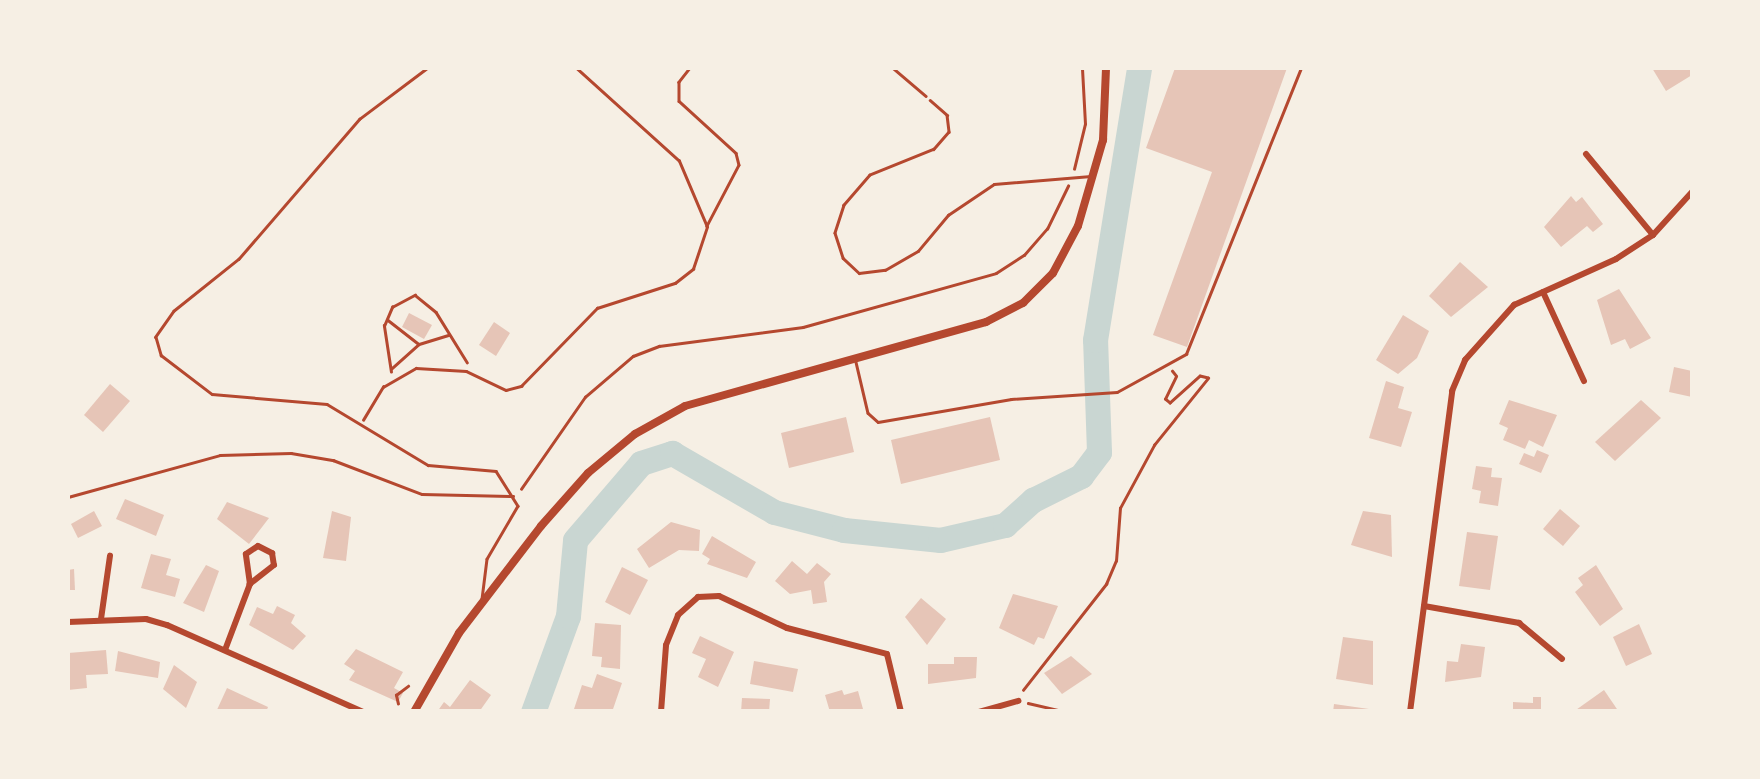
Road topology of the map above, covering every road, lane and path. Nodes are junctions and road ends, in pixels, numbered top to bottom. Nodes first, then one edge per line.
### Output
1 (428, 68) edge
2 (576, 68) edge
3 (690, 68) edge
4 (893, 68) edge
5 (1082, 68) edge
6 (1106, 68) edge
7 (1300, 68) edge
8 (930, 100) joint
9 (1586, 154) dead end
10 (1071, 176) junction
11 (1093, 176) junction
12 (1692, 192) edge
13 (707, 227) junction
14 (1653, 235) junction
15 (1544, 292) junction
16 (388, 318) junction
17 (452, 334) junction
18 (419, 344) junction
19 (855, 356) junction
20 (1168, 366) junction
21 (390, 369) junction
22 (466, 371) junction
23 (393, 378) junction
24 (1584, 381) dead end
25 (362, 421) junction
26 (515, 496) junction
27 (68, 497) edge
28 (110, 556) dead end
29 (250, 584) junction
30 (482, 600) junction
31 (1424, 606) junction
32 (101, 619) junction
33 (68, 622) edge
34 (225, 650) junction
35 (1562, 659) dead end
36 (408, 686) dead end
37 (1018, 701) junction
38 (398, 704) dead end
39 (363, 712) edge
40 (414, 712) edge
41 (661, 712) edge
42 (901, 712) edge
43 (978, 712) edge
44 (1066, 712) edge
45 (1410, 712) edge

1 - 25 lane
2 - 13 lane
3 - 13 lane
4 - 8 path
5 - 10 path
6 - 11 street
7 - 20 lane
8 - 10 lane
9 - 14 street
10 - 11 lane
10 - 26 path
11 - 19 street
12 - 14 street
13 - 22 lane
14 - 15 street
15 - 24 street
15 - 31 street
16 - 17 path
16 - 18 path
16 - 21 path
17 - 18 path
17 - 22 path
18 - 21 path
19 - 20 lane
19 - 30 street
20 - 37 path
21 - 23 path
22 - 23 lane
23 - 25 lane
25 - 26 lane
26 - 27 lane
26 - 30 lane
28 - 32 street
29 - 29 street
29 - 34 street
30 - 40 street
31 - 35 street
31 - 45 street
32 - 33 street
32 - 34 street
34 - 39 street
36 - 38 path
37 - 43 street
37 - 44 path
41 - 42 street

